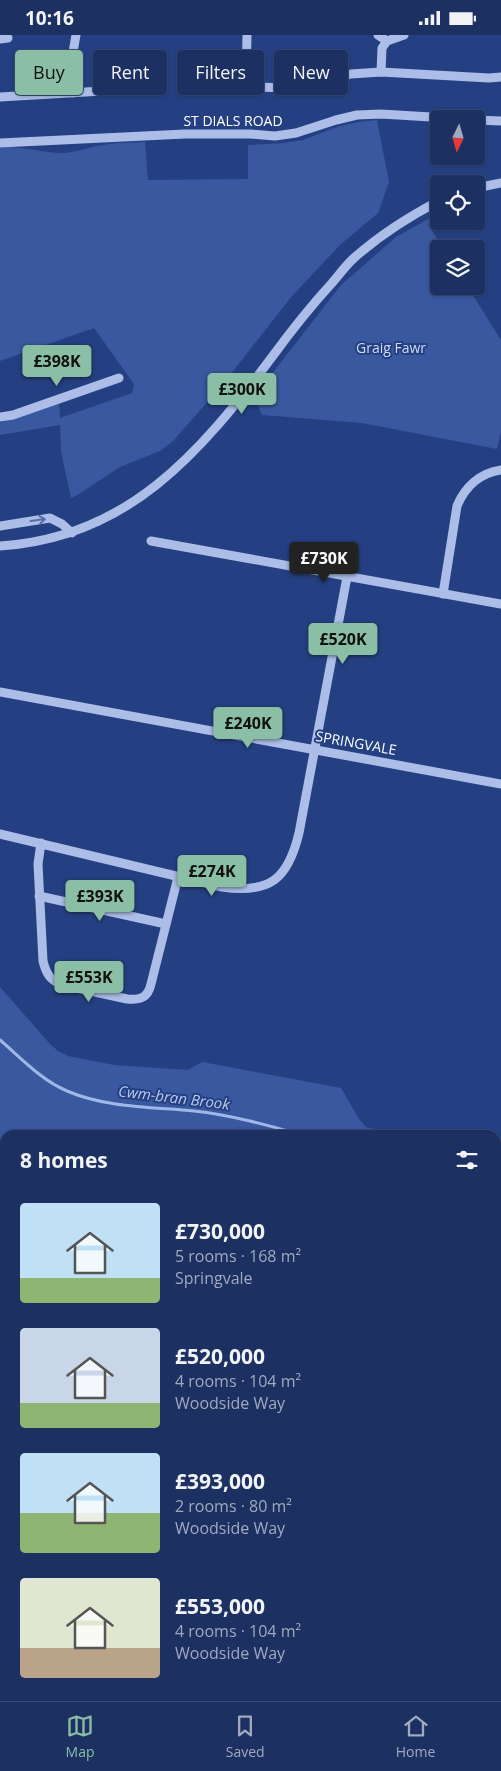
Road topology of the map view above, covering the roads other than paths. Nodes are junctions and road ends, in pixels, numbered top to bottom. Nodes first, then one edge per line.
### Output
1 (76, 35) edge
2 (247, 35) edge
3 (378, 35) edge
4 (404, 35) edge
5 (387, 41) junction
6 (73, 50) edge
7 (247, 50) edge
8 (381, 72) junction
9 (501, 77) edge
10 (264, 87) edge
11 (36, 95) edge
12 (0, 97) edge
13 (430, 117) edge
14 (485, 120) edge
15 (501, 121) edge
16 (0, 143) edge
17 (501, 183) edge
18 (485, 186) edge
19 (430, 206) edge
20 (119, 378) dead end
21 (0, 417) edge
22 (501, 470) edge
23 (0, 526) edge
24 (72, 533) junction
25 (151, 541) dead end
26 (0, 546) edge
27 (347, 577) junction
28 (443, 594) junction
29 (501, 605) edge
30 (0, 692) edge
31 (316, 750) junction
32 (501, 783) edge
33 (0, 834) edge
34 (41, 843) junction
35 (178, 877) junction
36 (39, 896) junction
37 (166, 924) junction

1 - 6 street
2 - 7 street
3 - 5 street
4 - 5 street
5 - 8 street
8 - 9 street
8 - 10 street
11 - 12 street
13 - 16 street, ST DIALS ROAD
14 - 15 street
17 - 18 street
19 - 24 street
20 - 21 street
22 - 28 street
23 -> 24 street
24 - 26 street
25 - 27 street
27 - 28 street
27 - 31 street
28 - 29 street
30 - 31 street, SPRINGVALE
31 - 32 street, SPRINGVALE
31 - 35 street
33 - 34 street
34 - 35 street
34 - 36 street
35 - 37 street
36 - 37 street
36 - 37 street

